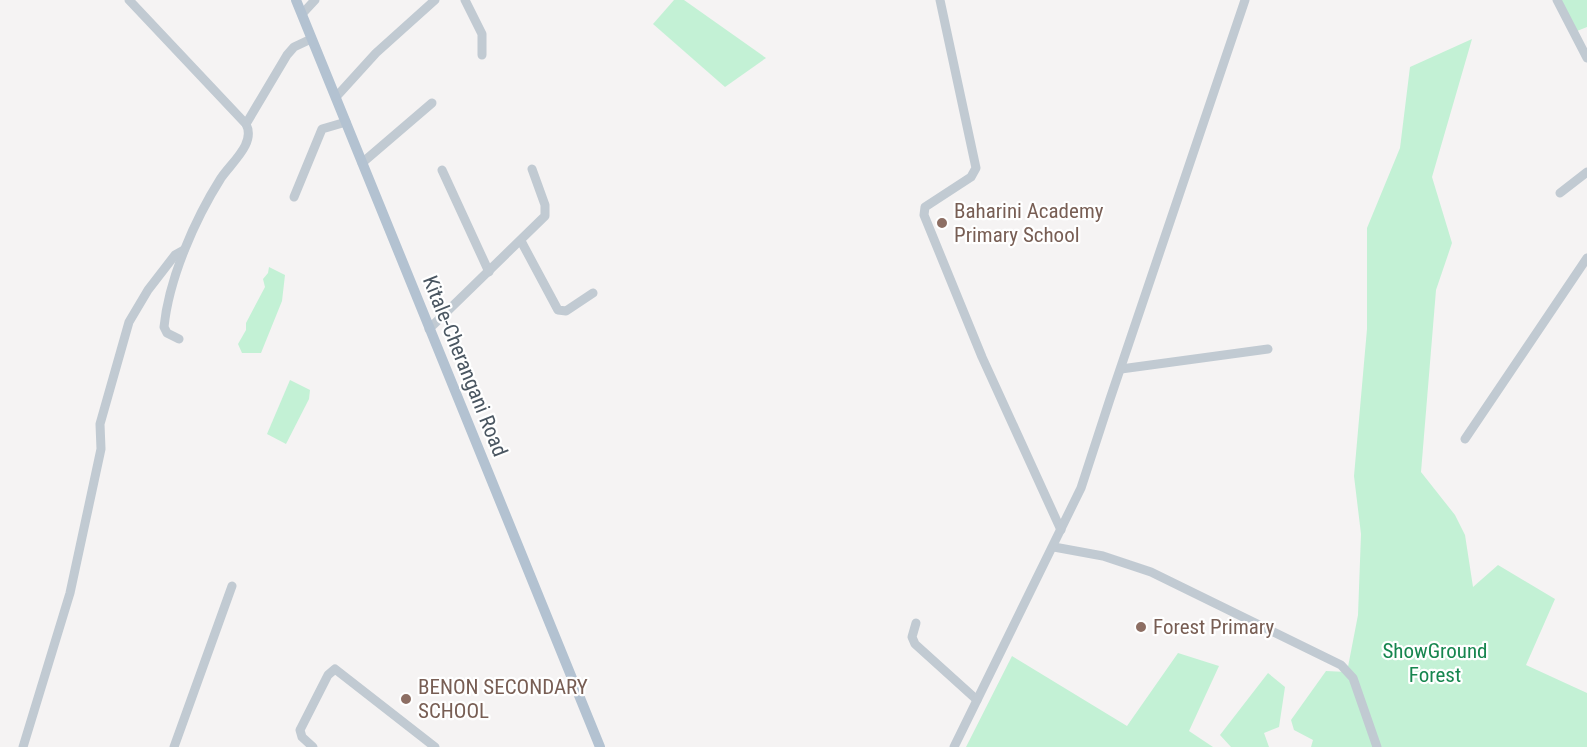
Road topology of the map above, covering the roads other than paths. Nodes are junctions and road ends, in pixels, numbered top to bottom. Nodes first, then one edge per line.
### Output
1 (129, 0) edge
2 (296, 0) edge
3 (315, 0) edge
4 (435, 0) edge
5 (465, 0) edge
6 (940, 0) edge
7 (1245, 0) edge
8 (1557, 0) edge
9 (302, 14) junction
10 (1587, 32) edge
11 (1576, 37) junction
12 (311, 39) junction
13 (482, 55) dead end
14 (1587, 58) edge
15 (336, 98) junction
16 (432, 103) dead end
17 (345, 122) junction
18 (246, 124) junction
19 (362, 163) junction
20 (442, 170) dead end
21 (532, 170) dead end
22 (1587, 172) edge
23 (1560, 193) dead end
24 (294, 197) dead end
25 (521, 241) junction
26 (184, 250) junction
27 (1587, 258) edge
28 (489, 272) junction
29 (593, 293) dead end
30 (429, 329) junction
31 (179, 339) dead end
32 (1268, 349) dead end
33 (1121, 369) junction
34 (1465, 439) dead end
35 (1061, 530) junction
36 (1054, 547) junction
37 (232, 586) dead end
38 (916, 623) dead end
39 (977, 700) junction
40 (23, 747) edge
41 (174, 747) edge
42 (313, 747) edge
43 (435, 747) edge
44 (600, 747) edge
45 (954, 747) edge
46 (1377, 747) edge

1 - 18 street
2 - 9 main road, Kitale-Cherangani Road
3 - 9 street
4 - 15 street
5 - 13 street
6 - 35 street
7 - 33 street
8 - 11 street
9 - 12 main road, Kitale-Cherangani Road
10 - 11 street
11 - 14 street
12 - 15 main road, Kitale-Cherangani Road
12 - 18 street
15 - 17 main road, Kitale-Cherangani Road
16 - 19 street
17 - 19 main road, Kitale-Cherangani Road
17 - 24 street
18 - 26 street
19 - 30 main road, Kitale-Cherangani Road
20 - 28 street
21 - 25 street
22 - 23 street
25 - 28 street
25 - 29 street
26 - 31 street
26 - 40 street
27 - 34 street
28 - 30 street
30 - 44 main road, Kitale-Cherangani Road
32 - 33 street
33 - 35 street
35 - 36 street
36 - 39 street
36 - 46 street
37 - 41 street
38 - 39 street
39 - 45 street
42 - 43 street

